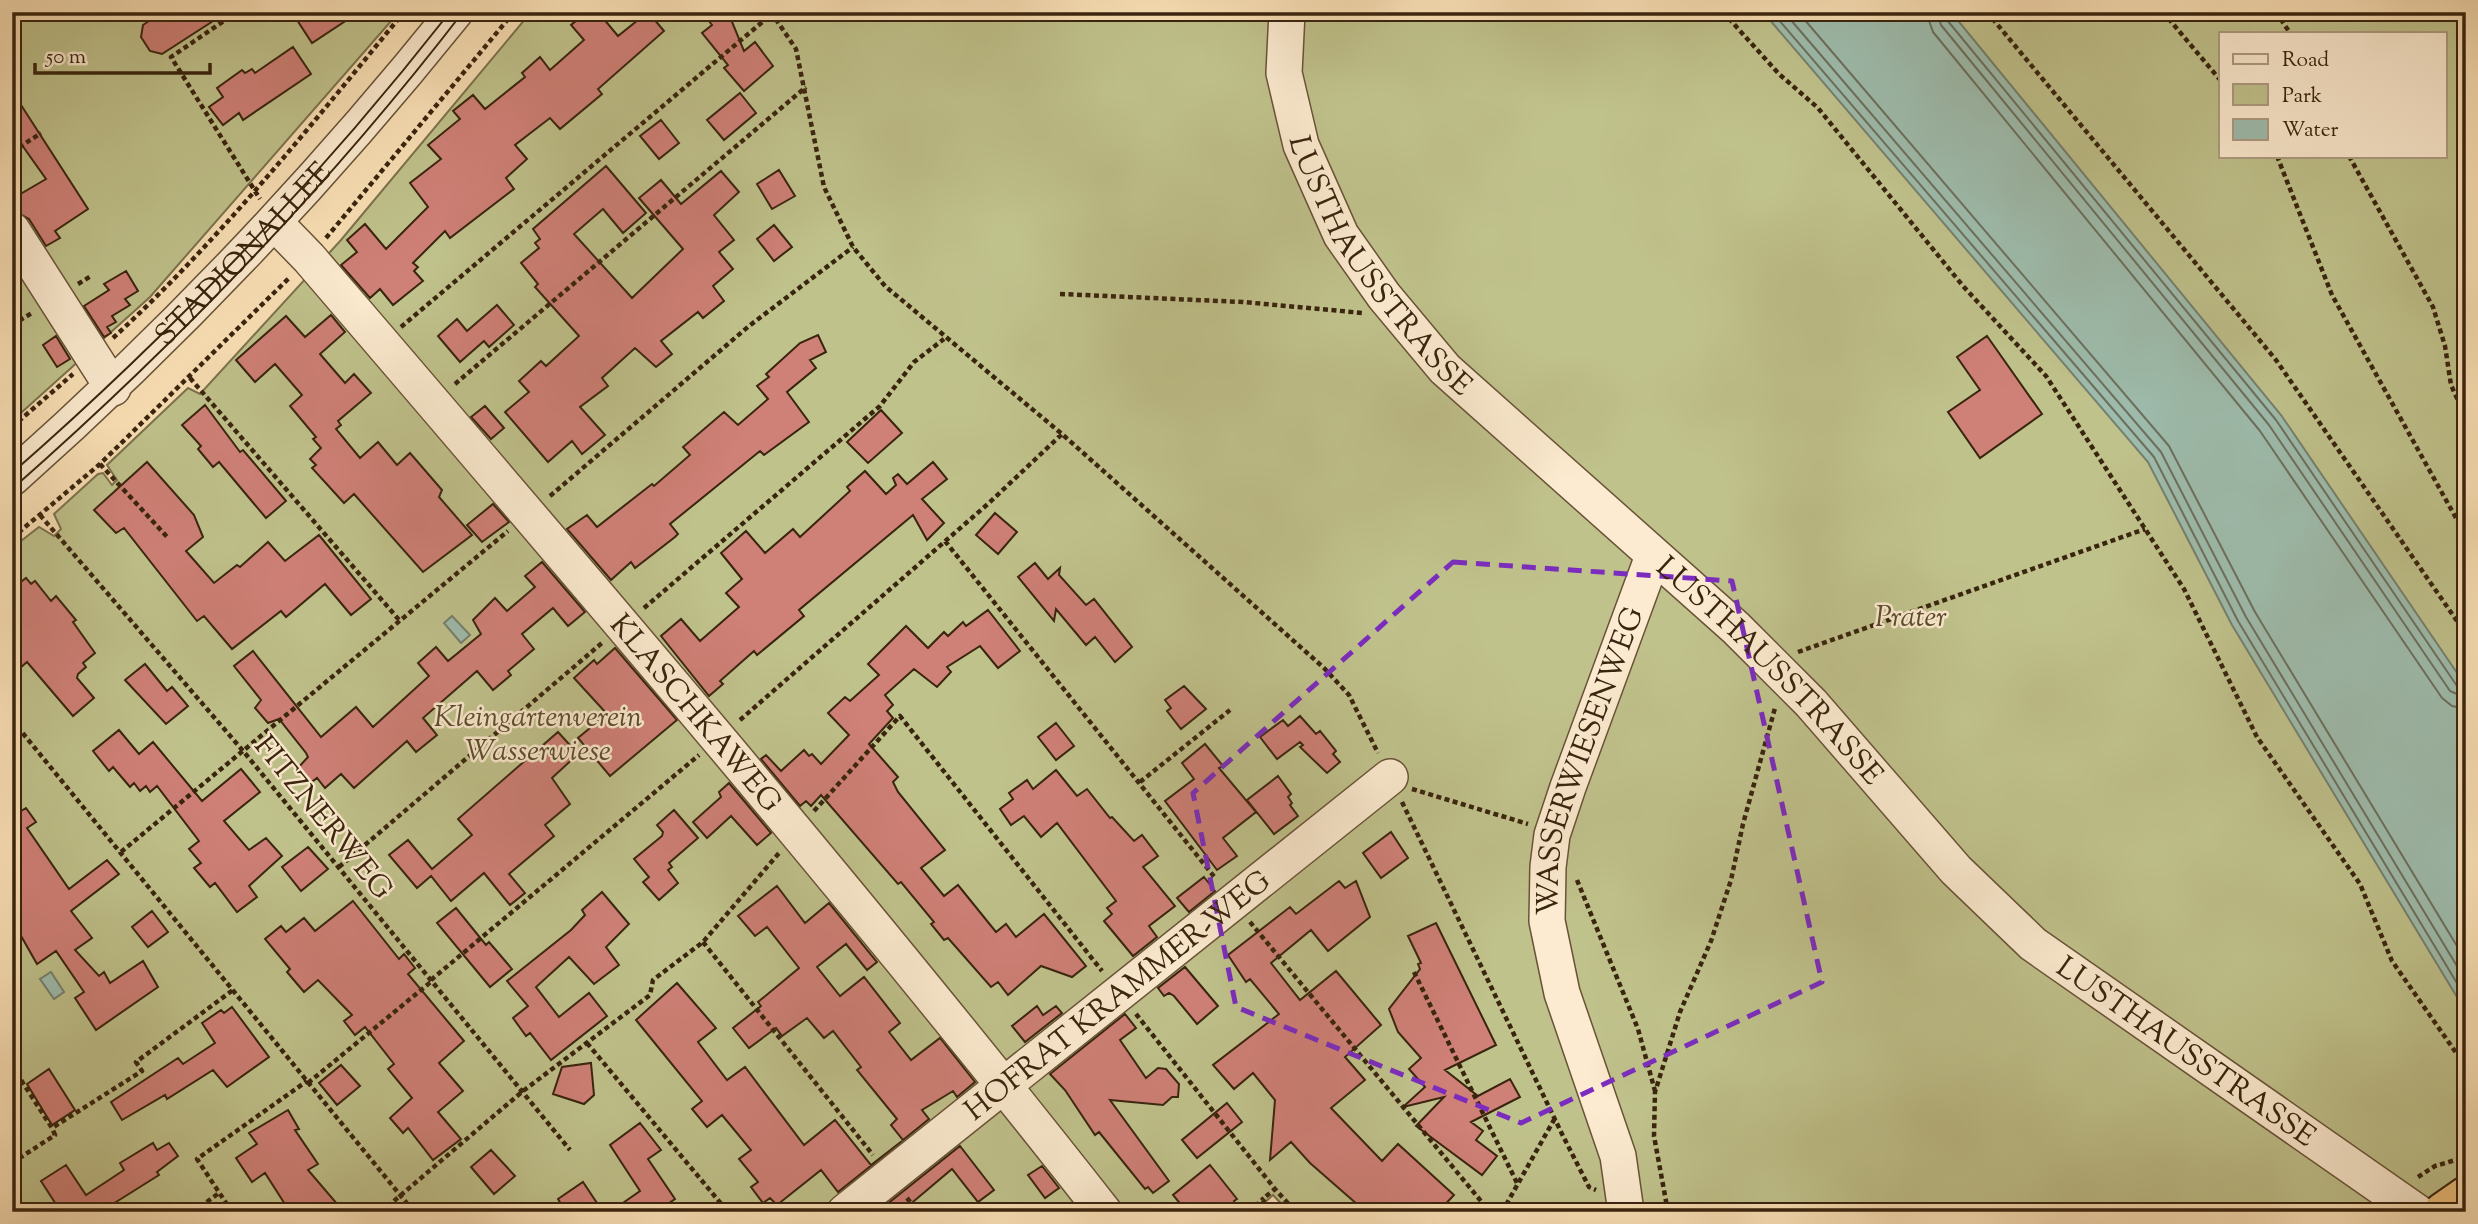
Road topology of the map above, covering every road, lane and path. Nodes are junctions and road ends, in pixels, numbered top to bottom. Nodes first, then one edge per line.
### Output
1 (237, 12) edge
2 (404, 12) edge
3 (455, 12) edge
4 (514, 12) edge
5 (1287, 12) edge
6 (1723, 12) edge
7 (1987, 12) edge
8 (2163, 12) edge
9 (2276, 12) edge
10 (772, 13) edge
11 (2289, 32) edge
12 (2219, 79) edge
13 (806, 87) junction
14 (41, 134) dead end
15 (12, 152) edge
16 (2278, 158) edge
17 (2350, 158) edge
18 (254, 188) junction
19 (275, 223) junction
20 (12, 230) edge
21 (853, 247) junction
22 (309, 258) junction
23 (1060, 294) dead end
24 (1402, 317) junction
25 (944, 339) junction
26 (382, 343) junction
27 (93, 356) junction
28 (190, 377) junction
29 (113, 388) junction
30 (433, 403) junction
31 (880, 406) dead end
32 (2466, 418) edge
33 (12, 427) edge
34 (1062, 434) junction
35 (100, 464) junction
36 (12, 478) edge
37 (989, 503) dead end
38 (528, 514) junction
39 (40, 515) junction
40 (2145, 529) junction
41 (2466, 536) edge
42 (12, 538) edge
43 (169, 538) dead end
44 (1653, 556) junction
45 (400, 621) junction
46 (2466, 634) edge
47 (1777, 669) junction
48 (1230, 710) dead end
49 (12, 720) edge
50 (244, 752) junction
51 (1390, 776) junction
52 (1140, 782) dead end
53 (796, 833) junction
54 (121, 852) junction
55 (703, 942) junction
56 (1414, 972) dead end
57 (432, 981) junction
58 (233, 990) junction
59 (1119, 992) junction
60 (587, 1043) junction
61 (12, 1066) edge
62 (2466, 1067) edge
63 (308, 1082) junction
64 (1004, 1084) junction
65 (523, 1091) junction
66 (1555, 1118) junction
67 (51, 1128) junction
68 (570, 1150) dead end
69 (2466, 1157) edge
70 (12, 1163) edge
71 (890, 1176) junction
72 (1517, 1185) junction
73 (1275, 1189) junction
74 (219, 1194) junction
75 (401, 1196) junction
76 (2466, 1196) edge
77 (1265, 1197) junction
78 (2405, 1203) edge
79 (723, 1206) junction
80 (1625, 1206) edge
81 (193, 1212) edge
82 (232, 1212) edge
83 (381, 1212) edge
84 (414, 1212) edge
85 (714, 1212) edge
86 (728, 1212) edge
87 (845, 1212) edge
88 (918, 1212) edge
89 (1104, 1212) edge
90 (1249, 1212) edge
91 (1260, 1212) edge
92 (1296, 1212) edge
93 (1502, 1212) edge
94 (1668, 1212) edge
95 (2443, 1212) edge

1 - 18 path
2 - 18 path
3 - 19 street, STADIONALLEE
4 - 22 path
5 - 24 street, LUSTHAUSSTRASSE
6 - 40 path
7 - 46 path
8 - 12 path
9 - 11 path
10 - 13 path
10 - 26 path
13 - 21 path
13 - 30 path
14 - 15 path
16 - 41 path
17 - 32 path
18 - 19 path
18 - 27 path
19 - 22 street, KLASCHKAWEG
19 - 29 street, STADIONALLEE
20 - 27 street
21 - 25 path
21 - 38 path
22 - 26 street, KLASCHKAWEG
22 - 28 path
23 - 24 path
24 - 44 street, LUSTHAUSSTRASSE
25 - 31 path
25 - 34 path
26 - 30 street, KLASCHKAWEG
27 - 29 street
27 - 33 path
28 - 35 path
28 - 45 path
29 - 36 street, STADIONALLEE
30 - 38 street, KLASCHKAWEG
34 - 37 path
34 - 51 path
35 - 39 path
35 - 43 path
38 - 45 path
38 - 53 street, KLASCHKAWEG
39 - 42 path
39 - 50 path, FITZNERWEG
40 - 47 path
40 - 62 path
44 - 47 street, LUSTHAUSSTRASSE
44 - 80 street, WASSERWIESENWEG
45 - 50 path
47 - 78 street, LUSTHAUSSTRASSE
47 - 94 path
48 - 52 path
49 - 54 path
50 - 54 path
50 - 57 path, FITZNERWEG
51 - 59 street, HOFRAT KRAMMER-WEG
51 - 66 path
53 - 55 path
53 - 59 path
53 - 64 street, KLASCHKAWEG
54 - 58 path
55 - 60 path
55 - 71 path
56 - 72 path
57 - 63 path
57 - 65 path, FITZNERWEG
58 - 63 path
58 - 67 path
59 - 64 street, HOFRAT KRAMMER-WEG
59 - 73 path
60 - 65 path
60 - 79 path
61 - 67 path
63 - 74 path
63 - 75 path
64 - 71 street, HOFRAT KRAMMER-WEG
64 - 89 street, KLASCHKAWEG
65 - 68 path, FITZNERWEG
65 - 75 path
66 - 72 path
66 - 80 path
67 - 70 path
69 - 78 path
71 - 87 street, HOFRAT KRAMMER-WEG
71 - 88 path
72 - 93 path
73 - 77 path
73 - 92 path
74 - 81 path
74 - 82 path
75 - 83 path
75 - 84 path
76 - 95 highway
77 - 90 path
77 - 91 path
79 - 85 path
79 - 86 path

